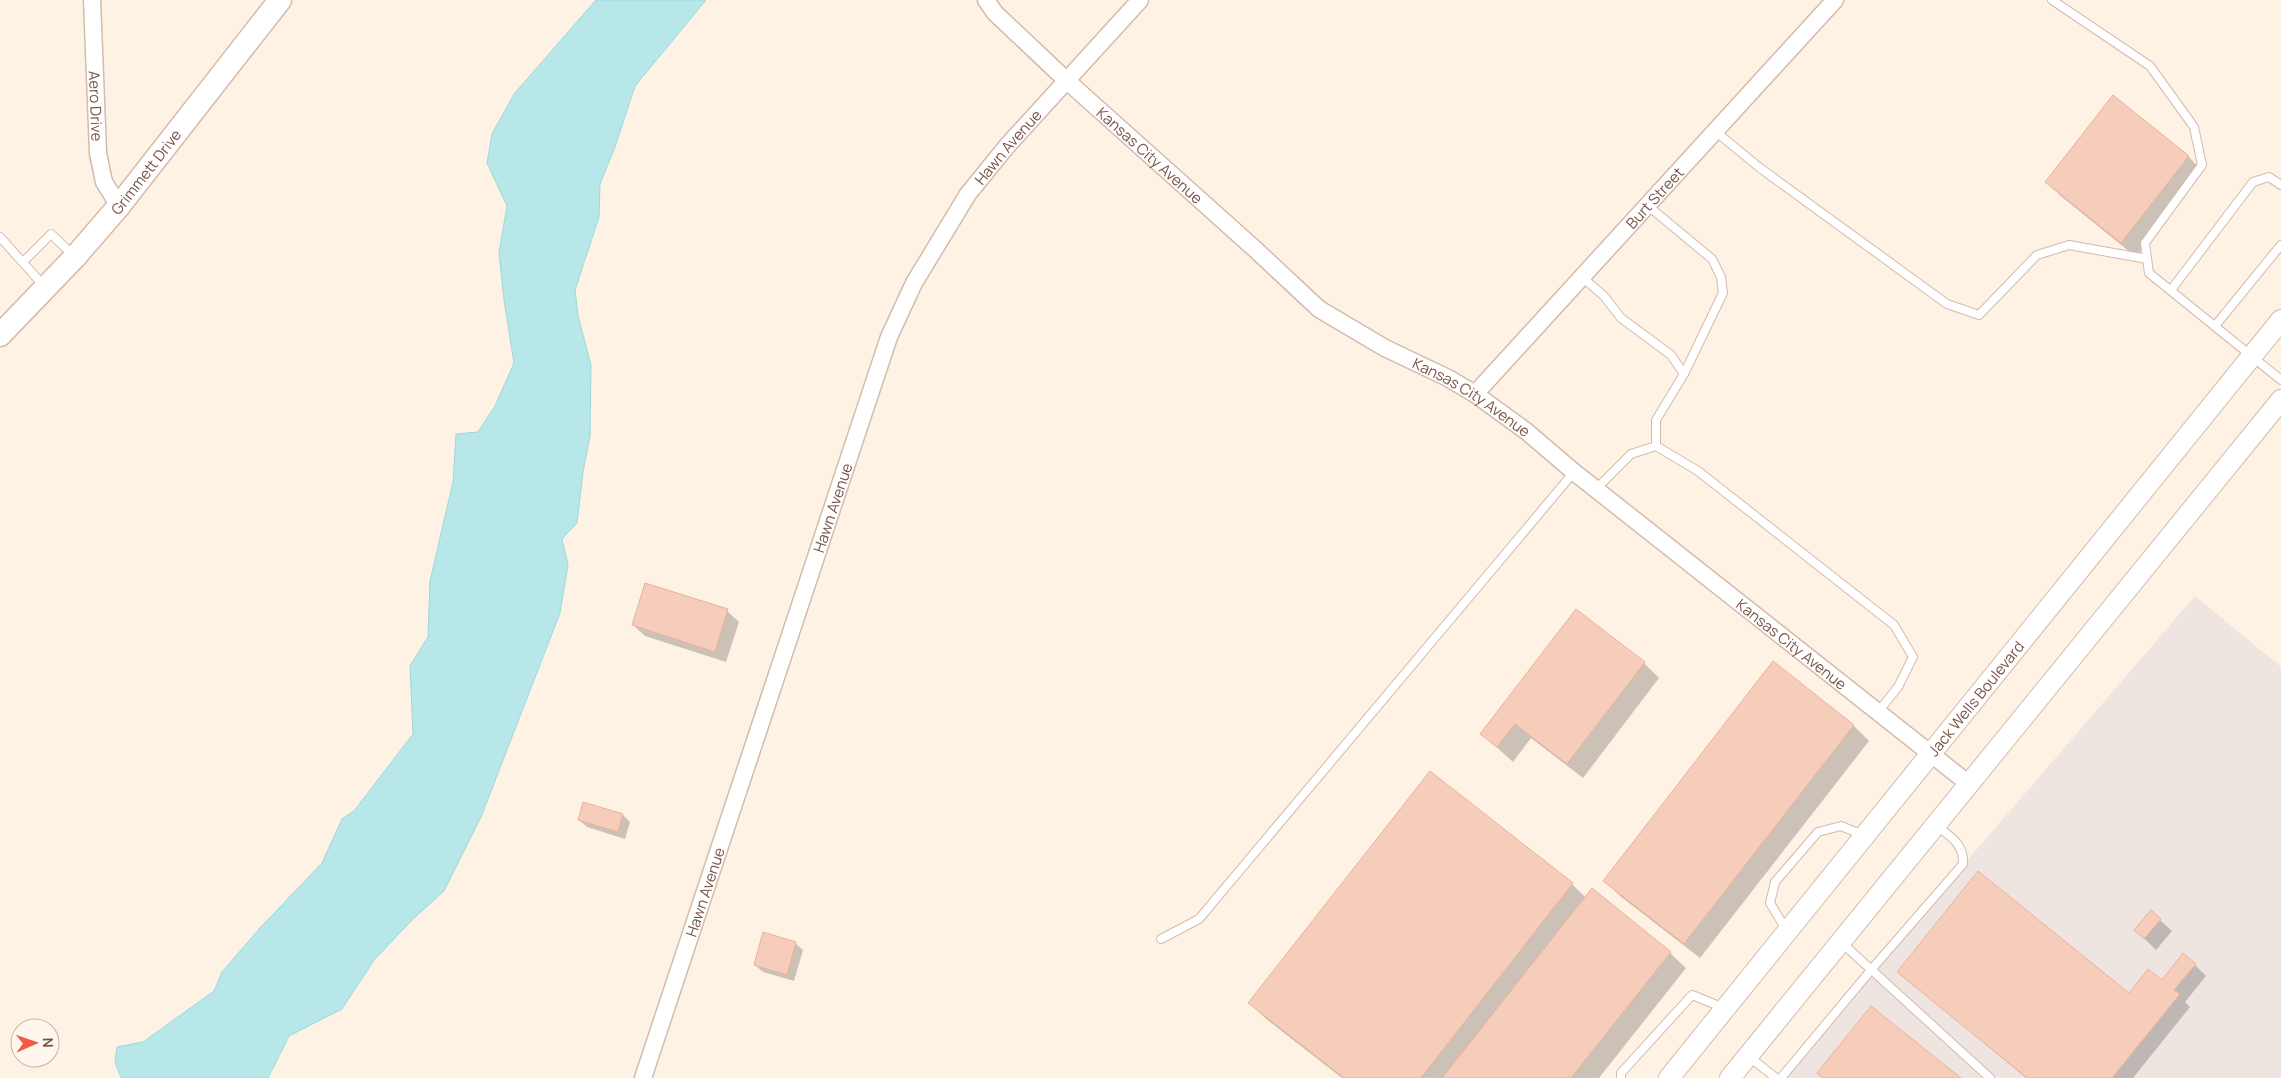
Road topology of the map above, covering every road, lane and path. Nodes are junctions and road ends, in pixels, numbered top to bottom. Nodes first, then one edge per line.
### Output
1 (92, 0) edge
2 (280, 0) edge
3 (986, 0) edge
4 (1140, 0) edge
5 (1835, 0) edge
6 (2052, 0) edge
7 (1066, 80) junction
8 (1715, 131) junction
9 (2281, 185) edge
10 (1647, 205) junction
11 (119, 206) junction
12 (0, 237) edge
13 (2281, 245) edge
14 (75, 257) junction
15 (2147, 259) junction
16 (23, 262) junction
17 (1582, 277) junction
18 (45, 288) junction
19 (2171, 290) junction
20 (2281, 320) edge
21 (2215, 326) junction
22 (0, 335) edge
23 (2251, 355) junction
24 (1684, 374) junction
25 (2281, 380) edge
26 (1475, 394) junction
27 (2281, 400) edge
28 (1656, 446) junction
29 (1574, 472) junction
30 (1596, 489) junction
31 (1878, 712) junction
32 (1931, 754) junction
33 (1969, 784) junction
34 (1936, 825) junction
35 (1865, 836) junction
36 (1788, 931) junction
37 (1161, 939) dead end
38 (1841, 942) junction
39 (1871, 970) junction
40 (1726, 1008) junction
41 (1748, 1056) junction
42 (643, 1078) edge
43 (1621, 1078) edge
44 (1669, 1078) edge
45 (1730, 1078) edge
46 (1776, 1078) edge
47 (1781, 1078) edge
48 (1990, 1078) edge

1 - 11 street, Aero Drive
2 - 11 main road, Grimmett Drive
3 - 7 street, Kansas City Avenue
4 - 7 street, Hawn Avenue
5 - 8 street, Burt Street
6 - 15 lane
7 - 26 street, Kansas City Avenue
7 - 42 street, Hawn Avenue
8 - 10 street, Burt Street
8 - 15 lane
9 - 19 lane
10 - 17 street, Burt Street
10 - 24 lane
11 - 14 main road, Grimmett Drive
12 - 16 lane
13 - 21 lane
14 - 16 lane
14 - 18 main road, Grimmett Drive
15 - 19 lane
16 - 18 lane
17 - 24 lane
17 - 26 street, Burt Street
18 - 22 main road, Grimmett Drive
19 - 21 lane
20 - 23 street, Jack Wells Boulevard
21 - 23 lane
23 - 25 lane
23 - 32 street, Jack Wells Boulevard
24 - 28 lane
26 - 29 street, Kansas City Avenue
27 - 33 street
28 - 30 lane
28 - 31 lane
29 - 30 street, Kansas City Avenue
29 - 37 lane
30 - 31 street, Kansas City Avenue
31 - 32 street, Kansas City Avenue
32 - 33 street, Kansas City Avenue
32 - 35 street, Jack Wells Boulevard
33 - 34 street
34 - 38 street
34 - 39 lane
35 - 36 street, Jack Wells Boulevard
35 - 36 lane
36 - 40 street, Jack Wells Boulevard
38 - 39 lane
38 - 41 street
39 - 47 lane
39 - 48 lane
40 - 43 lane
40 - 44 street, Jack Wells Boulevard
41 - 45 street
41 - 46 lane

